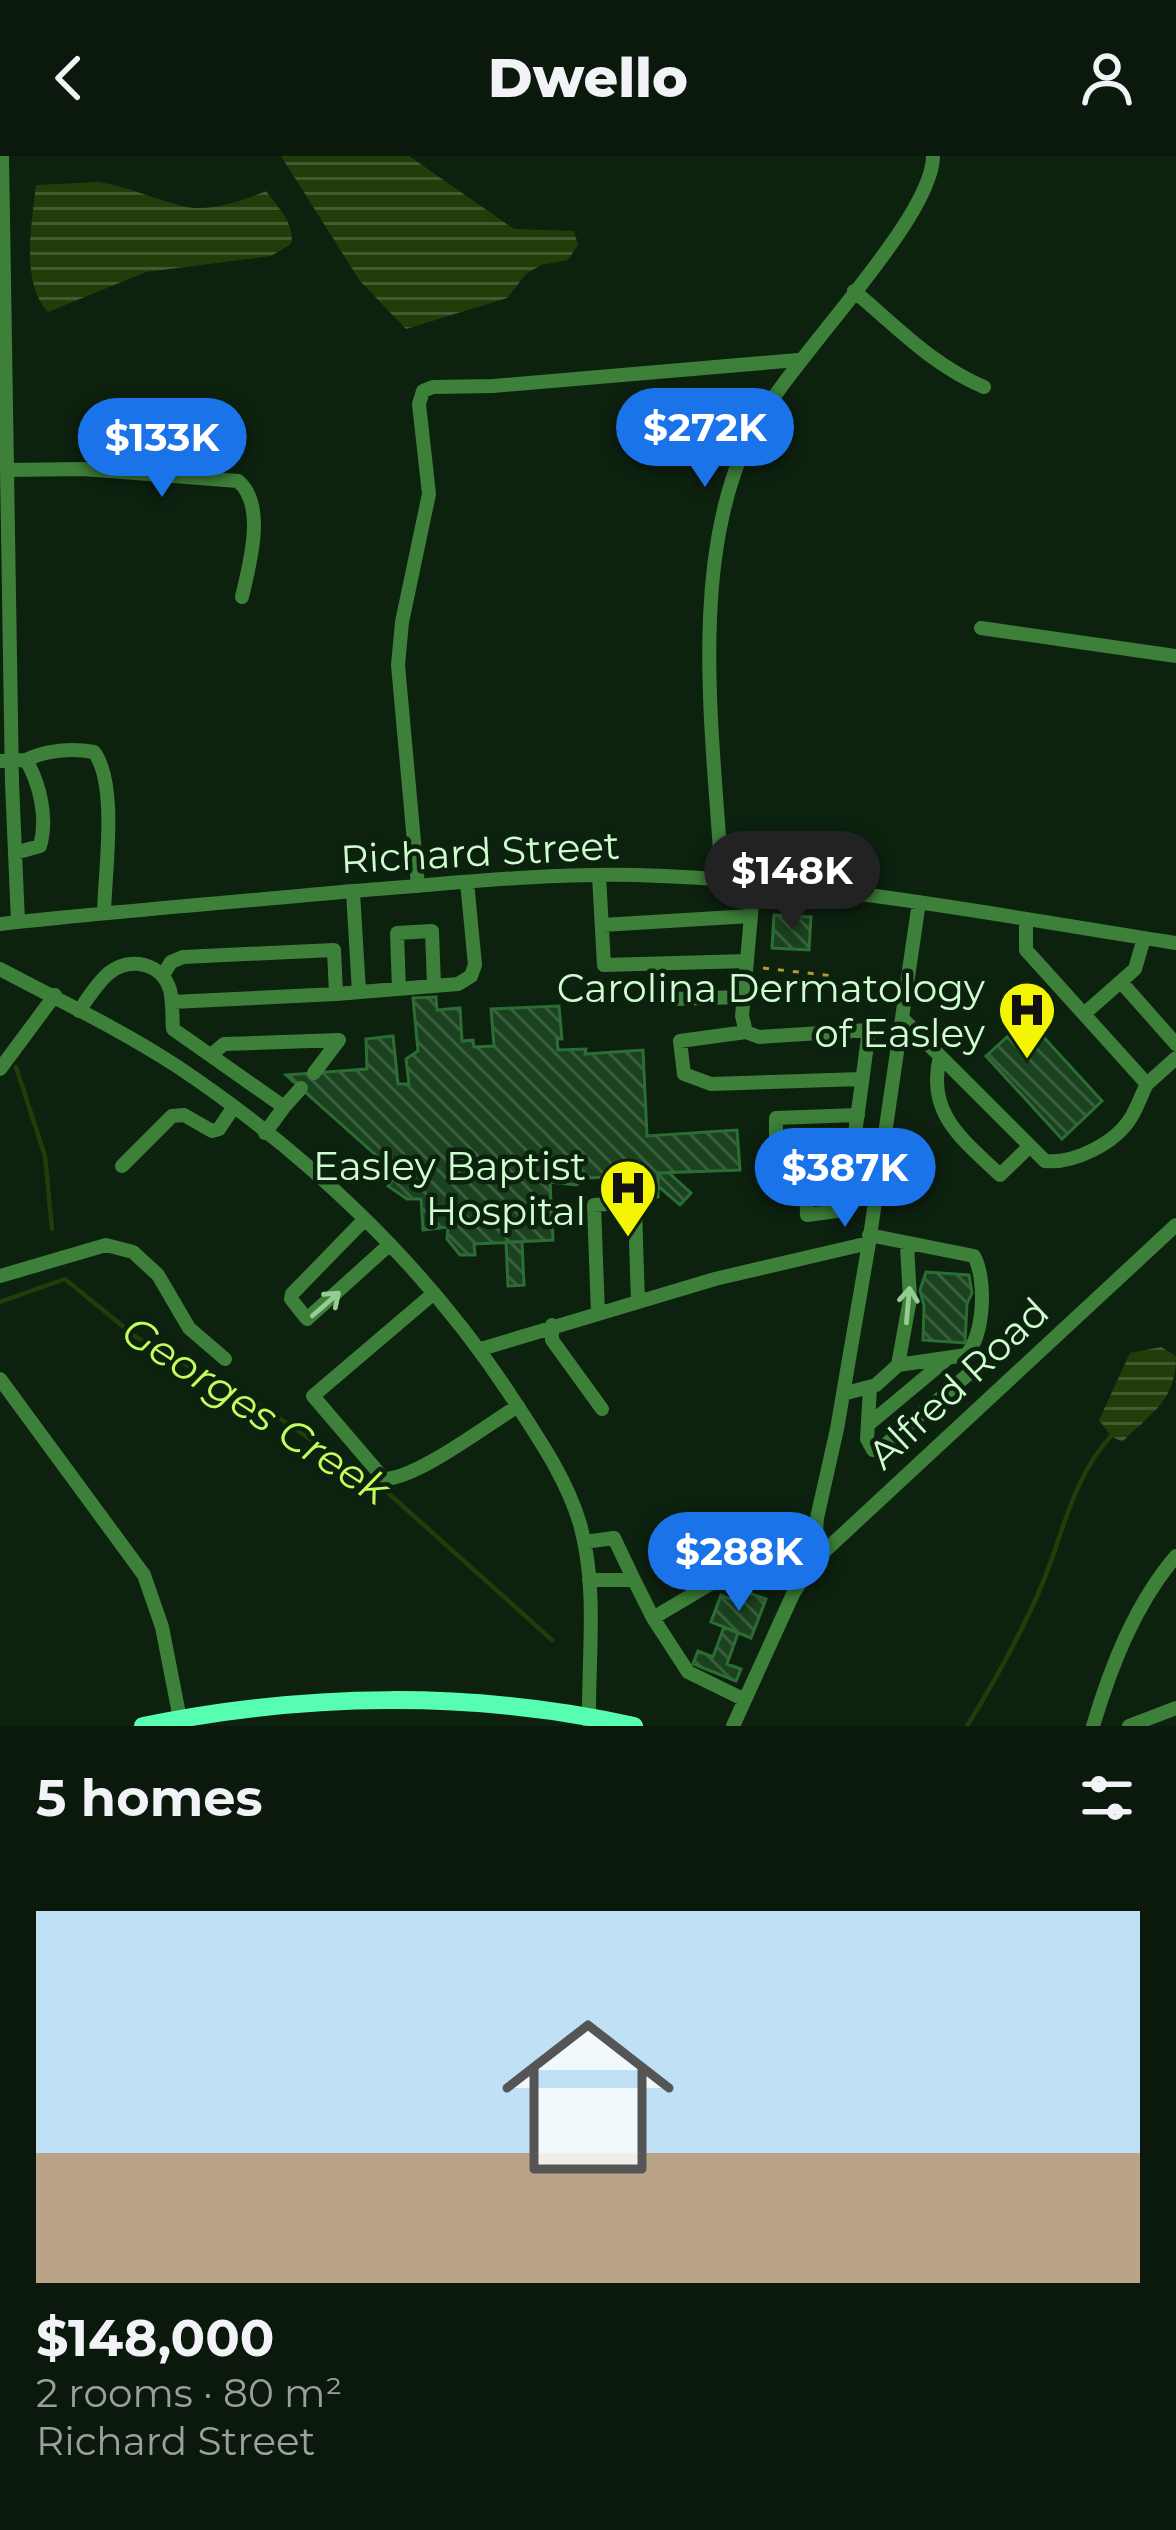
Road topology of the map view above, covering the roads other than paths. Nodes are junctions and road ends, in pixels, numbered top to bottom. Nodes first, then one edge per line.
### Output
1 (2, 156) edge
2 (933, 156) edge
3 (854, 291) junction
4 (2, 333) edge
5 (798, 360) junction
6 (984, 387) dead end
7 (8, 470) junction
8 (242, 598) dead end
9 (981, 628) dead end
10 (5, 638) edge
11 (1176, 656) edge
12 (6, 731) edge
13 (13, 761) edge
14 (15, 853) junction
15 (599, 876) junction
16 (722, 880) junction
17 (467, 882) junction
18 (754, 882) junction
19 (418, 886) junction
20 (353, 892) junction
21 (919, 902) junction
22 (104, 912) junction
23 (751, 916) junction
24 (1026, 920) junction
25 (18, 922) junction
26 (0, 924) edge
27 (602, 925) junction
28 (1144, 938) junction
29 (1176, 943) edge
30 (747, 963) junction
31 (0, 968) edge
32 (163, 975) junction
33 (1120, 982) junction
34 (434, 986) junction
35 (399, 989) junction
36 (358, 992) junction
37 (336, 994) junction
38 (55, 995) junction
39 (744, 997) junction
40 (672, 999) dead end
41 (172, 1002) junction
42 (79, 1011) junction
43 (1084, 1014) junction
44 (903, 1018) junction
45 (746, 1032) junction
46 (1176, 1043) edge
47 (211, 1055) junction
48 (940, 1056) junction
49 (1176, 1058) edge
50 (0, 1069) edge
51 (314, 1073) dead end
52 (862, 1079) junction
53 (1147, 1084) junction
54 (301, 1088) dead end
55 (284, 1107) junction
56 (232, 1108) junction
57 (858, 1115) junction
58 (265, 1133) junction
59 (1030, 1146) junction
60 (852, 1153) junction
61 (882, 1153) junction
62 (805, 1155) junction
63 (122, 1166) dead end
64 (364, 1219) junction
65 (1176, 1225) edge
66 (869, 1239) junction
67 (390, 1244) junction
68 (907, 1245) junction
69 (0, 1276) edge
70 (434, 1293) junction
71 (638, 1302) junction
72 (598, 1314) junction
73 (552, 1325) junction
74 (481, 1349) junction
75 (966, 1355) junction
76 (225, 1359) dead end
77 (947, 1359) junction
78 (898, 1365) junction
79 (971, 1372) junction
80 (0, 1379) edge
81 (870, 1388) junction
82 (843, 1394) junction
83 (987, 1401) junction
84 (518, 1406) junction
85 (602, 1409) dead end
86 (868, 1425) junction
87 (584, 1542) junction
88 (1176, 1556) edge
89 (814, 1562) junction
90 (589, 1580) junction
91 (634, 1580) junction
92 (801, 1581) junction
93 (652, 1618) junction
94 (743, 1699) junction
95 (1176, 1708) edge
96 (189, 1721) edge
97 (589, 1721) edge
98 (143, 1726) edge
99 (634, 1726) edge
100 (733, 1726) edge
101 (1093, 1726) edge
102 (1129, 1726) edge

1 - 4 street
2 - 3 street
3 - 5 street
3 - 6 street
4 - 7 street
5 - 16 street
5 - 19 street
7 - 8 street
7 - 10 street
9 - 11 street
10 - 12 street
12 - 13 street
13 - 14 street
13 - 14 street
13 - 22 street
14 - 25 street
15 - 16 street, Richard Street
15 - 17 street, Richard Street
15 - 27 street
16 - 18 street, Richard Street
17 - 19 street, Richard Street
17 - 34 street
18 - 21 street, Richard Street
18 - 23 street
19 - 20 street, Richard Street
20 - 22 street, Richard Street
20 - 36 street
21 - 24 street, Richard Street
21 - 44 street
22 - 25 street, Richard Street
23 - 27 street
23 - 30 street
24 - 28 street, Richard Street
24 - 43 street
25 - 26 street, Richard Street
27 - 30 street
28 - 29 street, Richard Street
28 - 33 street
30 - 39 street
31 - 38 street
32 - 37 street
32 - 41 street
32 - 42 street
33 - 43 street
33 - 46 street
34 - 35 street
34 - 35 street
35 - 36 street
36 - 37 street
37 - 41 street
38 - 42 street
38 - 50 street
39 - 40 street
39 - 45 street
41 - 47 street
42 - 56 street
43 - 53 street
44 - 48 street
44 - 61 street
45 - 52 street
45 - 52 street
47 - 51 street
47 - 55 street
48 - 59 street
48 - 59 street
49 - 53 street
52 - 57 street
53 - 59 street
54 - 55 street
55 - 58 street
56 - 58 street
56 - 63 street
57 - 60 street
57 - 62 street
58 - 64 street
60 - 61 street
60 - 62 street
60 - 62 street
61 - 66 street
64 - 67 street
64 -> 67 street
65 - 83 street, Alfred Road
66 - 68 street
66 - 71 street
66 - 82 street
67 - 70 street
68 - 75 street
78 -> 68 street
69 - 76 street
70 - 74 street
70 - 84 street
71 - 72 street
71 - 72 street
72 - 73 street
73 - 74 street
73 - 85 street
74 - 84 street
75 - 77 street
75 - 79 street
77 - 78 street
77 - 86 street
78 - 81 street
79 - 83 street
79 - 86 street
80 - 96 street
81 - 82 street
81 - 86 street
82 - 89 street
83 - 89 street, Alfred Road
84 - 87 street
87 - 90 street
87 - 91 street
88 - 101 street
89 - 92 street, Alfred Road
90 - 91 street
90 - 97 street
91 - 93 street
92 - 93 street
92 - 94 street, Alfred Road
93 - 94 street
94 - 100 street, Alfred Road
95 - 102 street
96 - 97 main road
96 - 98 main road
97 - 99 main road

